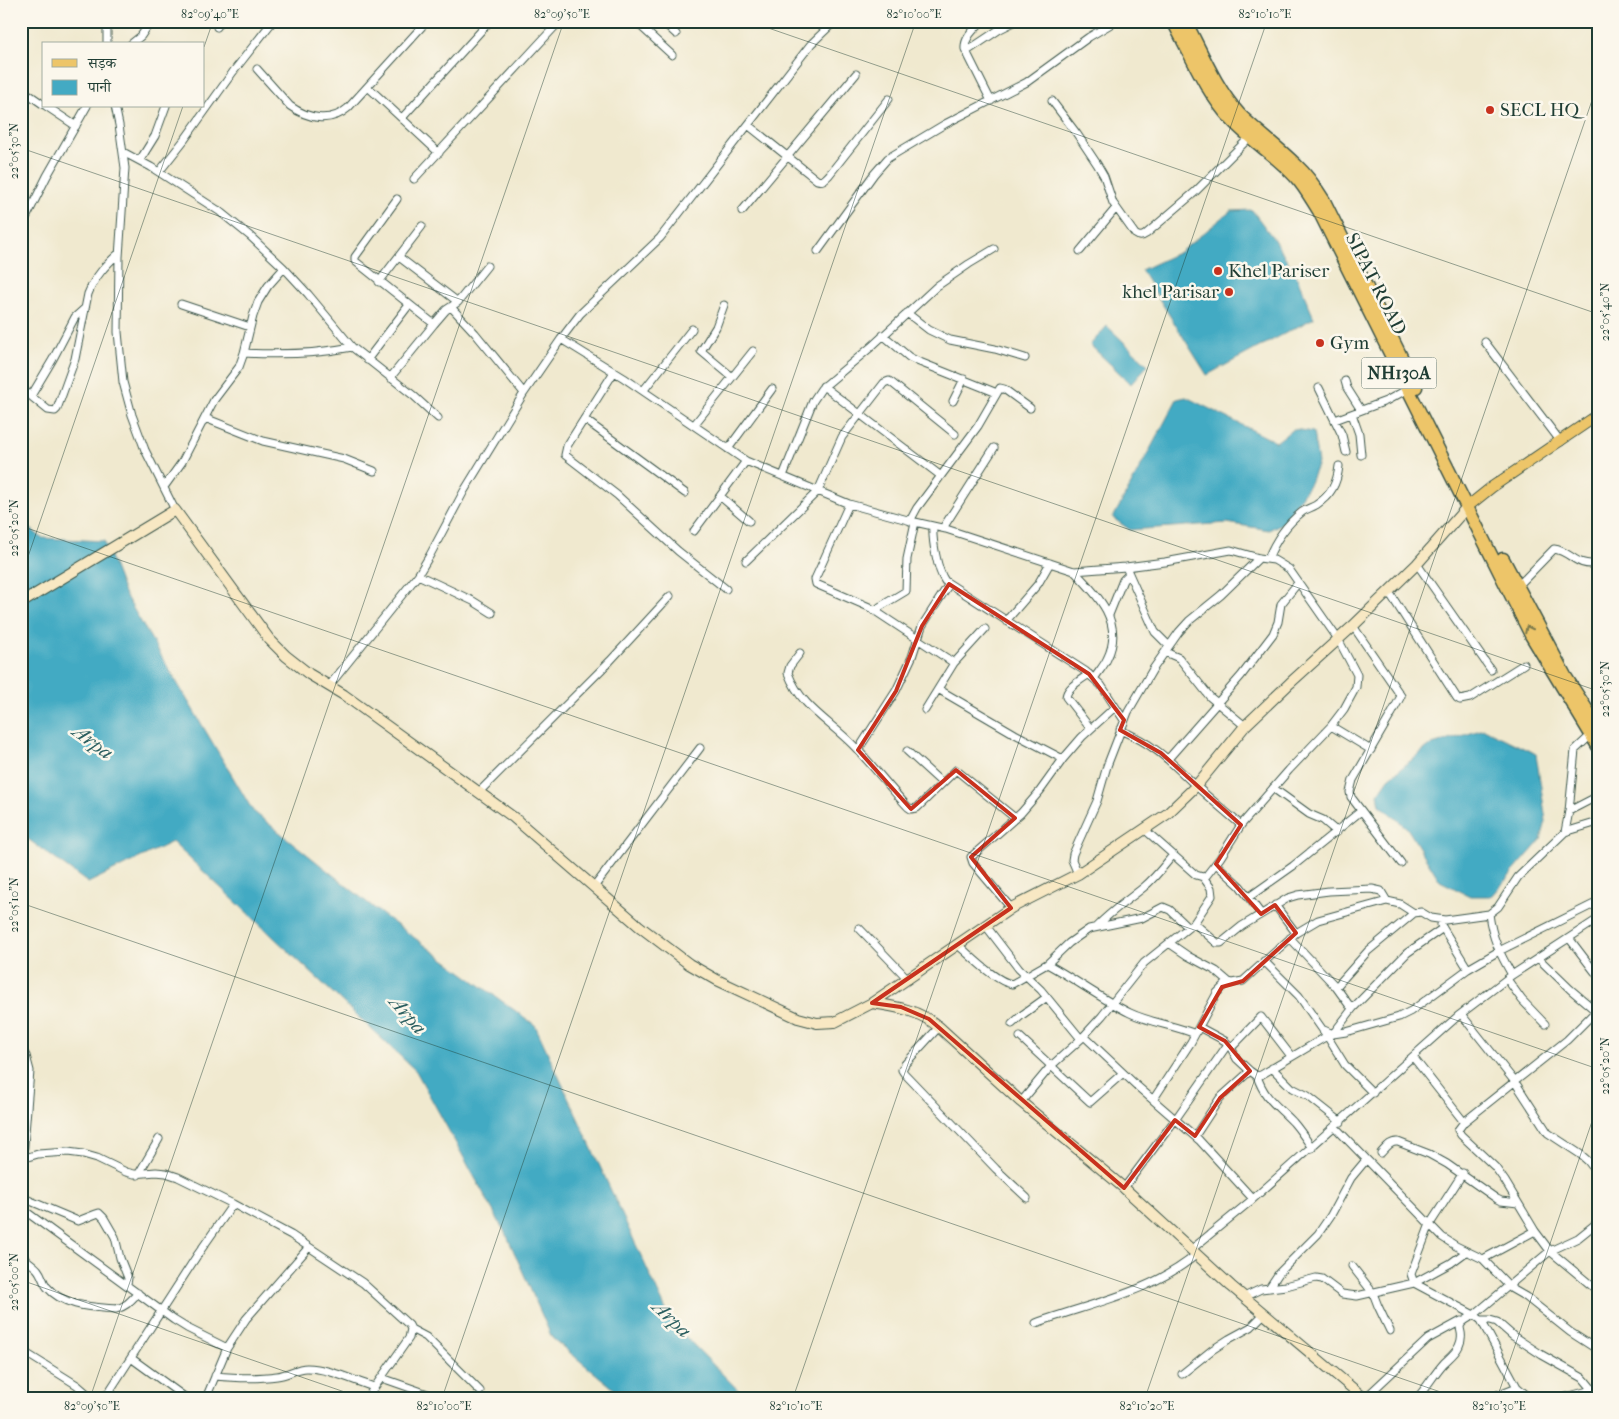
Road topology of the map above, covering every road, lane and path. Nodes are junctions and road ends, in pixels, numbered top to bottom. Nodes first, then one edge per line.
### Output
1 (107, 21) edge
2 (151, 21) edge
3 (273, 21) edge
4 (427, 21) edge
5 (490, 21) edge
6 (560, 21) edge
7 (662, 21) edge
8 (835, 21) edge
9 (982, 21) edge
10 (1016, 21) edge
11 (1116, 21) edge
12 (1173, 21) edge
13 (1185, 21) edge
14 (640, 23) edge
15 (676, 34) dead end
16 (107, 42) edge
17 (134, 42) edge
18 (967, 51) junction
19 (672, 56) dead end
20 (257, 69) dead end
21 (856, 74) dead end
22 (368, 87) junction
23 (21, 90) edge
24 (889, 99) dead end
25 (991, 101) junction
26 (1052, 101) dead end
27 (42, 104) edge
28 (48, 108) edge
29 (86, 108) edge
30 (115, 108) edge
31 (165, 108) edge
32 (402, 118) junction
33 (748, 124) junction
34 (76, 126) junction
35 (1250, 137) junction
36 (123, 152) junction
37 (439, 153) junction
38 (787, 157) junction
39 (140, 160) junction
40 (159, 172) junction
41 (414, 179) dead end
42 (397, 199) dead end
43 (1116, 208) junction
44 (742, 211) dead end
45 (422, 226) dead end
46 (21, 228) edge
47 (994, 249) dead end
48 (818, 251) dead end
49 (1080, 251) dead end
50 (120, 253) junction
51 (399, 257) junction
52 (487, 266) dead end
53 (284, 268) junction
54 (379, 282) junction
55 (458, 302) junction
56 (182, 304) dead end
57 (409, 305) junction
58 (724, 305) dead end
59 (450, 307) junction
60 (85, 308) junction
61 (907, 313) junction
62 (434, 324) junction
63 (250, 327) junction
64 (692, 329) dead end
65 (883, 335) junction
66 (561, 339) junction
67 (1485, 342) dead end
68 (352, 347) junction
69 (753, 350) dead end
70 (244, 354) junction
71 (1025, 358) dead end
72 (367, 360) junction
73 (614, 372) junction
74 (732, 376) junction
75 (390, 378) junction
76 (964, 379) junction
77 (1345, 381) dead end
78 (823, 386) junction
79 (21, 388) edge
80 (772, 388) dead end
81 (1319, 388) dead end
82 (1408, 389) junction
83 (643, 390) junction
84 (524, 393) junction
85 (997, 393) junction
86 (31, 396) junction
87 (953, 401) dead end
88 (1030, 408) dead end
89 (1362, 410) junction
90 (859, 414) junction
91 (1352, 414) junction
92 (1598, 415) edge
93 (205, 418) junction
94 (438, 418) dead end
95 (584, 419) junction
96 (1335, 420) junction
97 (694, 425) junction
98 (954, 434) dead end
99 (1561, 442) junction
100 (728, 448) junction
101 (994, 448) dead end
102 (1346, 452) dead end
103 (1361, 455) dead end
104 (746, 461) junction
105 (1339, 466) dead end
106 (374, 471) dead end
107 (784, 476) junction
108 (941, 476) junction
109 (164, 487) junction
110 (818, 491) junction
111 (685, 493) dead end
112 (720, 496) junction
113 (849, 504) junction
114 (1470, 504) junction
115 (176, 510) junction
116 (749, 521) dead end
117 (912, 522) junction
118 (933, 526) junction
119 (943, 528) junction
120 (694, 531) dead end
121 (1259, 558) junction
122 (1268, 559) junction
123 (746, 561) dead end
124 (1050, 563) junction
125 (1417, 564) junction
126 (1598, 564) edge
127 (1074, 570) junction
128 (1128, 570) junction
129 (418, 575) junction
130 (1298, 583) junction
131 (949, 584) junction
132 (1517, 587) junction
133 (726, 588) dead end
134 (1389, 592) junction
135 (670, 596) dead end
136 (21, 603) edge
137 (876, 611) junction
138 (492, 613) dead end
139 (1109, 615) junction
140 (1006, 621) junction
141 (1353, 626) junction
142 (985, 630) dead end
143 (917, 639) junction
144 (1338, 639) junction
145 (1166, 649) junction
146 (800, 653) dead end
147 (954, 663) junction
148 (1524, 664) dead end
149 (1491, 670) dead end
150 (1092, 676) junction
151 (329, 686) junction
152 (938, 689) junction
153 (1218, 704) junction
154 (1115, 707) junction
155 (925, 710) dead end
156 (1124, 720) junction
157 (1245, 726) junction
158 (1331, 726) junction
159 (1090, 728) junction
160 (1120, 730) junction
161 (1596, 736) edge
162 (700, 748) dead end
163 (858, 750) junction
164 (1371, 750) junction
165 (906, 751) dead end
166 (1063, 759) junction
167 (1168, 759) junction
168 (942, 782) junction
169 (1196, 786) junction
170 (1273, 788) junction
171 (479, 792) junction
172 (1598, 796) edge
173 (1361, 811) junction
174 (1570, 811) junction
175 (1015, 818) junction
176 (1598, 822) edge
177 (1241, 825) junction
178 (1144, 829) junction
179 (1337, 832) junction
180 (1565, 832) junction
181 (1173, 855) junction
182 (1401, 863) dead end
183 (1216, 864) junction
184 (1078, 874) junction
185 (1203, 877) junction
186 (594, 887) junction
187 (1249, 897) junction
188 (1387, 901) junction
189 (1598, 902) edge
190 (1275, 905) junction
191 (1011, 908) junction
192 (1414, 913) junction
193 (1260, 914) junction
194 (1489, 914) junction
195 (1598, 919) edge
196 (1438, 920) junction
197 (1191, 925) junction
198 (986, 926) junction
199 (1096, 927) junction
200 (859, 928) dead end
201 (1443, 928) junction
202 (1293, 935) junction
203 (1569, 938) junction
204 (1169, 943) junction
205 (958, 944) junction
206 (1499, 952) junction
207 (1538, 958) junction
208 (1264, 961) junction
209 (1047, 964) junction
210 (1468, 969) junction
211 (1027, 976) junction
212 (1598, 976) edge
213 (1509, 977) junction
214 (908, 979) junction
215 (1230, 983) junction
216 (1336, 987) junction
217 (1047, 996) junction
218 (872, 1003) junction
219 (1113, 1004) junction
220 (1353, 1008) junction
221 (1597, 1010) edge
222 (1461, 1014) junction
223 (1012, 1024) dead end
224 (1545, 1024) dead end
225 (939, 1027) junction
226 (1200, 1028) junction
227 (1328, 1033) junction
228 (1195, 1034) junction
229 (1020, 1038) dead end
230 (1082, 1038) junction
231 (1230, 1046) junction
232 (21, 1048) edge
233 (1291, 1056) junction
234 (1414, 1057) junction
235 (1051, 1066) junction
236 (1272, 1068) junction
237 (1250, 1071) junction
238 (1123, 1073) junction
239 (1257, 1076) junction
240 (21, 1082) edge
241 (1515, 1082) junction
242 (29, 1085) junction
243 (1373, 1093) junction
244 (1153, 1100) junction
245 (1021, 1102) junction
246 (1176, 1120) junction
247 (1464, 1122) junction
248 (1338, 1125) junction
249 (1195, 1136) junction
250 (159, 1139) dead end
251 (1312, 1148) junction
252 (1381, 1153) dead end
253 (22, 1158) edge
254 (1366, 1160) junction
255 (1463, 1173) junction
256 (138, 1174) junction
257 (1598, 1174) edge
258 (1124, 1188) junction
259 (21, 1197) edge
260 (1027, 1198) dead end
261 (1253, 1199) junction
262 (1518, 1203) junction
263 (233, 1204) junction
264 (21, 1208) edge
265 (1598, 1222) edge
266 (1430, 1224) junction
267 (1535, 1232) junction
268 (309, 1247) junction
269 (1550, 1251) junction
270 (1195, 1252) junction
271 (1466, 1252) junction
272 (21, 1254) edge
273 (1483, 1259) junction
274 (1352, 1266) dead end
275 (1414, 1283) junction
276 (126, 1284) junction
277 (1509, 1286) junction
278 (1269, 1288) junction
279 (1598, 1291) edge
280 (138, 1293) junction
281 (1373, 1293) junction
282 (1244, 1296) junction
283 (161, 1310) junction
284 (1264, 1314) junction
285 (1474, 1315) junction
286 (1481, 1320) junction
287 (1461, 1321) junction
288 (1036, 1323) dead end
289 (412, 1329) junction
290 (1390, 1331) dead end
291 (227, 1348) junction
292 (21, 1350) edge
293 (1598, 1350) edge
294 (131, 1358) junction
295 (1182, 1374) dead end
296 (215, 1376) junction
297 (382, 1378) junction
298 (374, 1387) junction
299 (1517, 1387) junction
300 (1596, 1389) edge
301 (480, 1391) dead end
302 (92, 1398) edge
303 (105, 1398) edge
304 (186, 1398) edge
305 (206, 1398) edge
306 (366, 1398) edge
307 (439, 1398) edge
308 (1365, 1398) edge
309 (1417, 1398) edge
310 (1489, 1398) edge
311 (1530, 1398) edge
312 (1562, 1398) edge

1 - 16 street
2 - 17 street
3 - 40 street
4 - 22 street
5 - 32 street
6 - 37 street
7 - 15 street
8 - 33 street
9 - 18 street
10 - 18 street
11 - 25 street
12 - 35 highway, SIPAT ROAD / NH130A
13 - 114 highway, SIPAT ROAD / NH130A
14 - 19 street
18 - 25 street
20 - 22 street
21 - 38 street
22 - 32 street
23 - 27 street
24 - 38 street
25 - 48 street
26 - 43 street
28 - 34 street
29 - 34 street
30 - 36 street
31 - 39 street
32 - 37 street
33 - 38 street
33 - 66 street
34 - 46 street
35 - 43 street
35 - 82 highway, SIPAT ROAD / NH130A
36 - 39 street
36 - 50 street
37 - 41 street
38 - 44 street
39 - 40 street
40 - 53 street
42 - 54 street
43 - 49 street
45 - 51 street
47 - 61 street
50 - 60 street
50 - 109 street
51 - 54 street
51 - 55 street
52 - 55 street
53 - 63 street
53 - 68 street
54 - 57 street
55 - 59 street
56 - 63 street
57 - 62 street
57 - 72 street
58 - 74 street
59 - 62 street
59 - 84 street
60 - 86 street
60 - 86 street
61 - 65 street
61 - 71 street
62 - 75 street
63 - 70 street
64 - 83 street
65 - 76 street
65 - 78 street
66 - 73 street
66 - 84 street
67 - 99 street
68 - 70 street
68 - 72 street
69 - 74 street
70 - 93 street
72 - 75 street
73 - 83 street
73 - 95 street
74 - 97 street
75 - 94 street
76 - 85 street
76 - 87 street
77 - 89 street
78 - 90 street
78 - 107 street
79 - 86 street
80 - 100 street
81 - 96 street
82 - 89 street
82 - 114 highway, SIPAT ROAD / NH130A
83 - 97 street
84 - 129 street
85 - 88 street
85 - 108 street
89 - 91 street
90 - 98 street
90 - 108 street
90 - 110 street
91 - 96 street
91 - 103 street
92 - 99 main road
93 - 106 street
93 - 109 street
95 - 111 street
95 - 133 street
96 - 102 street
97 - 100 street
99 - 114 main road
100 - 104 street
101 - 119 street
104 - 107 street
104 - 112 street
105 - 122 street
107 - 110 street
108 - 117 street
109 - 115 street
110 - 113 street
110 - 123 street
112 - 116 street
112 - 120 street
113 - 117 street
113 - 137 street
114 - 125 street
114 - 132 highway, SIPAT ROAD / NH130A
161 -> 114 highway, SIPAT ROAD / NH130A
115 - 136 street
115 - 151 street
117 - 118 street
117 - 137 street
118 - 119 street
118 - 131 street
119 - 124 street
121 - 122 street
121 - 128 street
121 - 145 street
122 - 130 street
124 - 127 street
124 - 140 street
125 - 134 street
125 - 149 street
126 - 132 street
127 - 128 street
127 - 139 street
128 - 139 street
128 - 145 street
129 - 138 street
129 - 151 street
130 - 144 street
130 - 153 street
131 - 140 street
131 - 143 street
132 - 161 highway, SIPAT ROAD / NH130A
134 - 141 street
134 - 148 street
135 - 171 street
137 - 143 street
139 - 150 street
140 - 150 street
141 - 144 street
141 - 164 street
142 - 147 street
143 - 147 street
143 - 163 street
144 - 157 street
144 - 158 street
145 - 153 street
145 - 156 street
146 - 163 street
147 - 152 street
150 - 154 street
150 - 159 street
151 - 171 street
152 - 155 street
152 - 166 street
153 - 157 street
153 - 167 street
154 - 156 street
154 - 159 street
156 - 160 street
157 - 169 street
158 - 164 street
158 - 170 street
159 - 166 street
160 - 167 street
160 - 184 street
161 - 174 street
162 - 186 street
163 - 168 street
164 - 173 street
165 - 168 street
166 - 175 street
167 - 169 street
168 - 175 street
169 - 177 street
169 - 178 street
170 - 177 street
170 - 179 street
171 - 186 street
172 - 174 street
173 - 179 street
173 - 182 street
174 - 180 street
175 - 191 street
176 - 180 street
177 - 183 street
178 - 181 street
178 - 184 street
179 - 187 street
180 - 194 street
181 - 185 street
181 - 199 street
183 - 185 street
183 - 187 street
184 - 191 street
185 - 197 street
186 - 218 street
187 - 193 street
188 - 190 street
188 - 192 street
188 - 202 street
189 - 206 street
190 - 193 street
190 - 202 street
191 - 198 street
192 - 196 street
192 - 216 street
193 - 197 street
194 - 196 street
194 - 206 street
195 - 203 street
196 - 201 street
197 - 199 street
197 - 204 street
198 - 205 street
198 - 211 street
199 - 209 street
200 - 214 street
201 - 210 street
201 - 220 street
202 - 208 street
202 - 216 street
203 - 207 street
203 - 212 street
204 - 215 street
204 - 219 street
205 - 211 street
205 - 214 street
206 - 210 street
206 - 213 street
207 - 213 street
207 - 221 street
208 - 215 street
208 - 227 street
209 - 211 street
209 - 219 street
210 - 227 street
211 - 217 street
213 - 222 street
213 - 224 street
214 - 218 street
215 - 226 street
216 - 220 street
217 - 223 street
217 - 230 street
218 - 225 street
219 - 228 street
219 - 230 street
220 - 227 street
221 - 241 street
222 - 234 street
222 - 241 street
225 - 245 street
225 - 260 street
226 - 228 street
226 - 231 street
227 - 233 street
227 - 243 street
228 - 244 street
229 - 235 street
230 - 235 street
230 - 238 street
231 - 233 street
231 - 237 street
231 - 246 street
232 - 242 street
233 - 236 street
234 - 243 street
234 - 247 street
235 - 238 street
235 - 245 street
236 - 239 street
236 - 248 street
237 - 239 street
237 - 249 street
238 - 244 street
239 - 251 street
240 - 242 street
241 - 247 street
241 - 257 street
242 - 253 street
243 - 248 street
244 - 246 street
245 - 258 street
246 - 249 street
246 - 258 street
247 - 262 street
248 - 251 street
248 - 254 street
249 - 261 street
250 - 256 street
251 - 261 street
252 - 255 street
253 - 256 street
254 - 266 street
254 - 278 street
255 - 262 street
255 - 266 street
256 - 263 street
258 - 270 street
259 - 276 street
261 - 270 street
262 - 267 street
263 - 268 street
263 - 283 street
264 - 276 street
265 - 269 street
266 - 271 street
266 - 275 street
267 - 269 street
267 - 273 street
268 - 289 street
268 - 291 street
269 - 277 street
269 - 279 street
270 - 282 street
270 - 288 street
271 - 273 street
271 - 275 street
272 - 280 street
273 - 277 street
274 - 281 street
275 - 281 street
275 - 285 street
276 - 280 street
277 - 285 street
277 - 293 street
278 - 281 street
278 - 282 street
280 - 283 street
281 - 290 street
282 - 284 street
283 - 291 street
283 - 294 street
284 - 295 street
284 - 308 street
285 - 286 street
285 - 287 street
286 - 299 street
286 - 300 street
287 - 308 street
287 - 309 street
289 - 297 street
289 - 301 street
291 - 296 street
292 - 302 street
294 - 303 street
294 - 304 street
296 - 298 street
296 - 305 street
297 - 298 street
297 - 307 street
298 - 306 street
299 - 310 street
299 - 311 street
300 - 312 street

